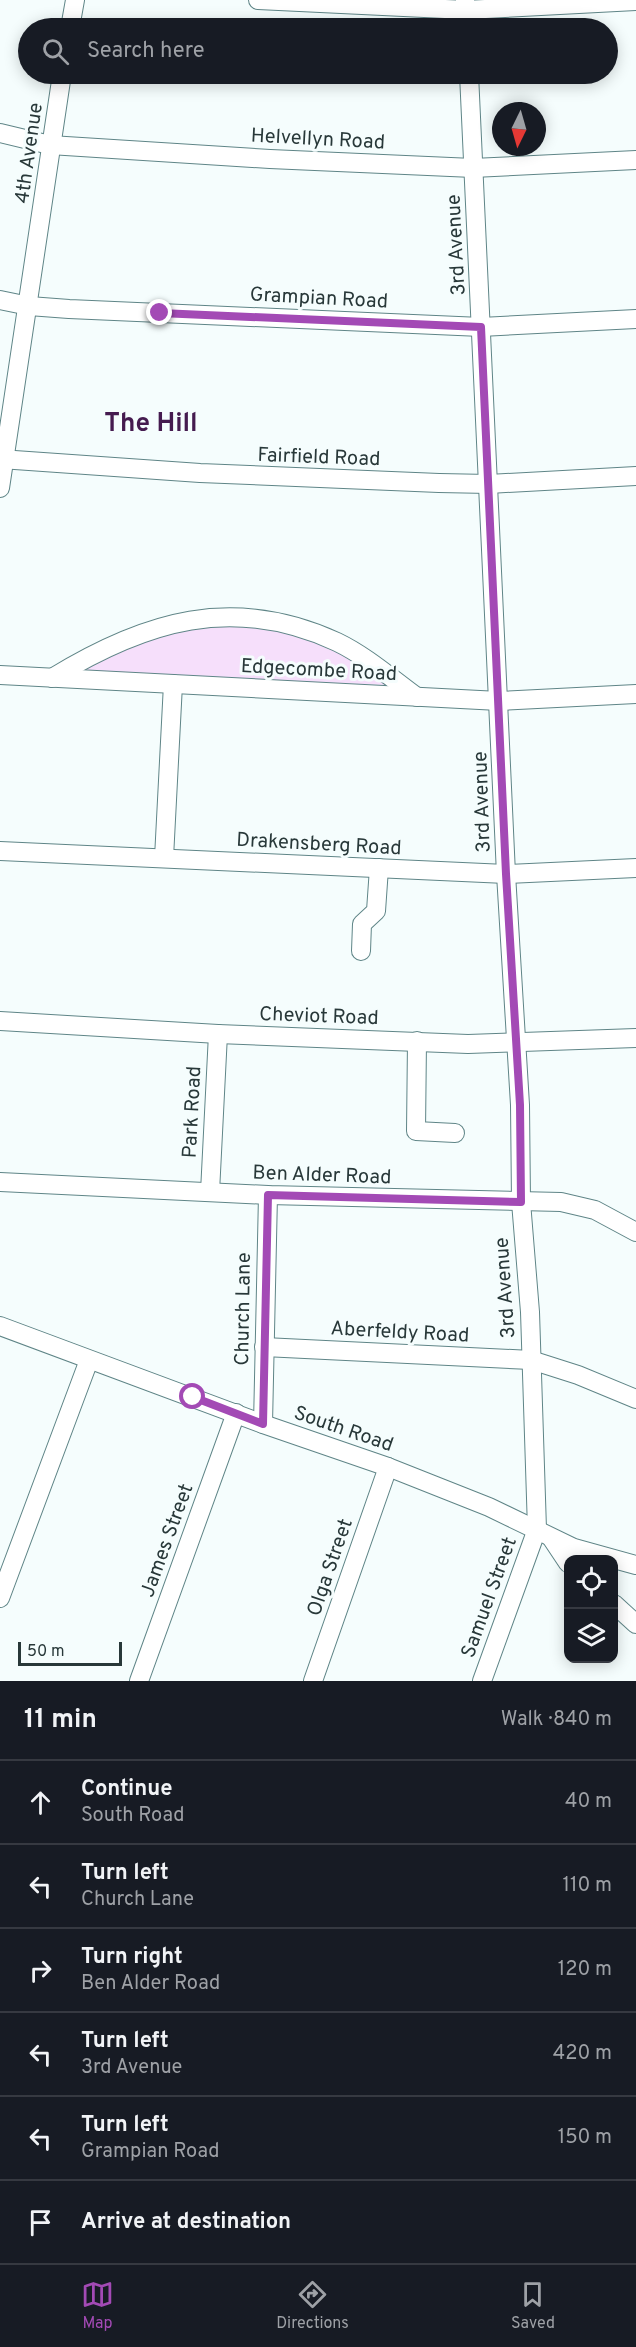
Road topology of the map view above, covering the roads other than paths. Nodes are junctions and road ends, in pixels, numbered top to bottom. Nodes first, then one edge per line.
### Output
1 (75, 0) edge
2 (258, 0) edge
3 (636, 1) edge
4 (466, 5) edge
5 (72, 18) edge
6 (61, 84) edge
7 (470, 84) edge
8 (0, 133) edge
9 (50, 145) junction
10 (636, 160) edge
11 (474, 168) junction
12 (0, 300) edge
13 (29, 306) junction
14 (636, 319) edge
15 (481, 327) junction
16 (2, 460) edge
17 (636, 476) edge
18 (489, 484) junction
19 (0, 488) edge
20 (0, 675) edge
21 (52, 678) junction
22 (636, 680) edge
23 (173, 684) junction
24 (636, 694) edge
25 (614, 695) junction
26 (417, 697) junction
27 (499, 701) junction
28 (0, 850) edge
29 (164, 858) junction
30 (379, 868) junction
31 (636, 868) edge
32 (506, 874) junction
33 (361, 951) dead end
34 (0, 1021) edge
35 (218, 1034) junction
36 (636, 1038) edge
37 (417, 1041) junction
38 (515, 1044) junction
39 (456, 1133) dead end
40 (0, 1182) edge
41 (210, 1192) junction
42 (268, 1195) junction
43 (521, 1202) junction
44 (636, 1232) edge
45 (0, 1326) edge
46 (264, 1347) junction
47 (88, 1360) junction
48 (531, 1360) junction
49 (636, 1399) edge
50 (236, 1413) junction
51 (263, 1424) junction
52 (388, 1467) junction
53 (544, 1534) junction
54 (564, 1558) edge
55 (636, 1565) edge
56 (0, 1598) edge
57 (618, 1608) edge
58 (636, 1624) edge
59 (139, 1681) edge
60 (313, 1681) edge
61 (482, 1681) edge

1 - 5 street
2 - 4 street
3 - 4 street
6 - 9 street, 4th Avenue
7 - 11 street, 3rd Avenue
8 - 9 street, Helvellyn Road
9 - 11 street, Helvellyn Road
9 - 13 street, 4th Avenue
10 - 11 street, Helvellyn Road
11 - 15 street, 3rd Avenue
12 - 13 street, Grampian Road
13 - 15 street, Grampian Road
13 - 16 street, 4th Avenue
14 - 15 street, Grampian Road
15 - 18 street, 3rd Avenue
16 - 18 street, Fairfield Road
16 - 19 street, 4th Avenue
17 - 18 street, Fairfield Road
18 - 27 street, 3rd Avenue
20 - 21 street, Edgecombe Road
21 - 23 street, Edgecombe Road
21 - 26 street
22 - 25 street
23 - 26 street, Edgecombe Road
23 - 29 street
24 - 25 street, Edgecombe Road
25 - 27 street, Edgecombe Road
26 - 27 street, Edgecombe Road
27 - 32 street, 3rd Avenue
28 - 29 street, Drakensberg Road
29 - 30 street, Drakensberg Road
30 - 32 street, Drakensberg Road
30 - 33 street
31 - 32 street, Drakensberg Road
32 - 38 street, 3rd Avenue
34 - 35 street, Cheviot Road
35 - 37 street, Cheviot Road
35 - 41 street, Park Road
36 - 38 street, Cheviot Road
37 - 38 street, Cheviot Road
37 - 39 street
38 - 43 street, 3rd Avenue
40 - 41 street, Ben Alder Road
41 - 42 street, Ben Alder Road
42 - 43 street, Ben Alder Road
42 - 46 street, Church Lane
43 - 44 street, Ben Alder Road
43 - 48 street, 3rd Avenue
45 - 47 street, South Road
46 - 48 street, Aberfeldy Road
46 - 51 street, Church Lane
47 - 50 street, South Road
47 - 56 street
48 - 49 street, Aberfeldy Road
48 - 53 street, 3rd Avenue
50 - 51 street, South Road
50 - 59 street, James Street
51 - 52 street, South Road
52 - 53 street, South Road
52 - 60 street, Olga Street
53 - 54 street
53 - 55 street, South Road
53 - 61 street, Samuel Street
57 - 58 street

